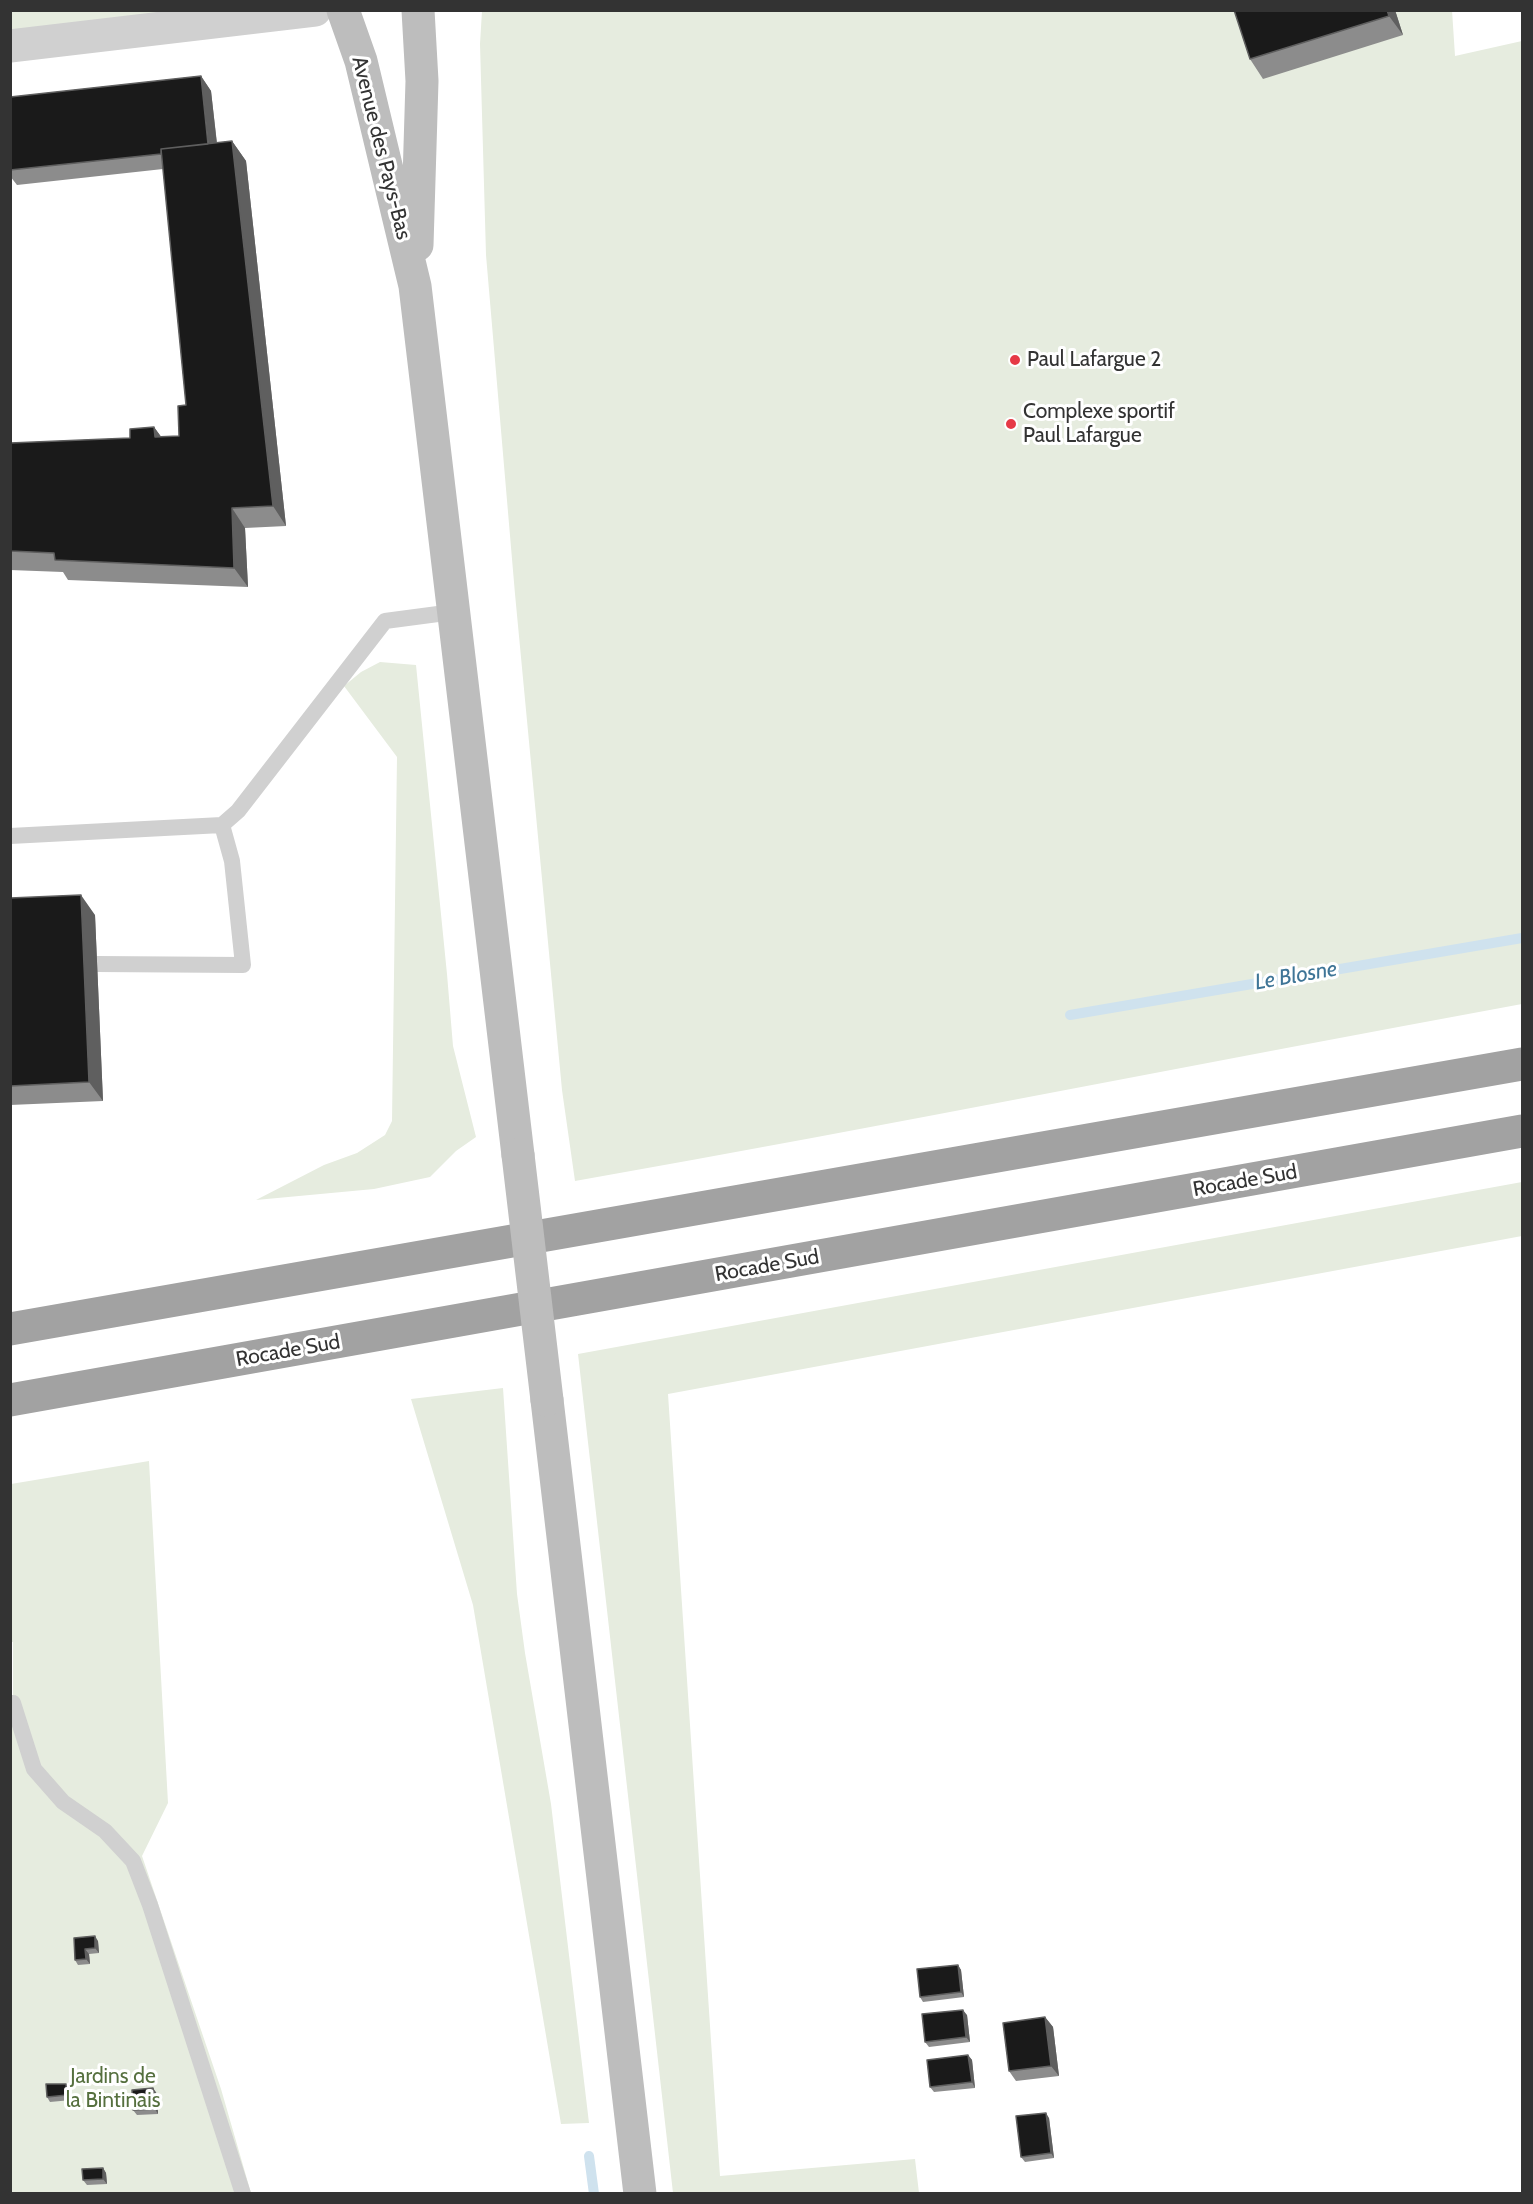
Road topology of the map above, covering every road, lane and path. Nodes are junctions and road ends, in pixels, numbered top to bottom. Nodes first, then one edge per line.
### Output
1 (315, 10) edge
2 (343, 10) edge
3 (418, 10) edge
4 (10, 46) edge
5 (416, 286) junction
6 (453, 612) junction
7 (222, 825) junction
8 (10, 836) edge
9 (96, 964) dead end
10 (1522, 1064) edge
11 (1522, 1131) edge
12 (10, 1329) edge
13 (10, 1400) edge
14 (10, 1703) edge
15 (243, 2193) edge
16 (640, 2193) edge

1 - 4 street
2 - 5 main road, Avenue des Pays-Bas
3 - 5 main road, Avenue des Pays-Bas
5 - 6 main road, Avenue des Pays-Bas
6 - 7 lane
6 - 16 main road, Avenue des Pays-Bas, bridge
7 - 8 lane
7 - 9 lane
10 - 12 highway
11 - 13 highway, Rocade Sud
14 - 15 lane

